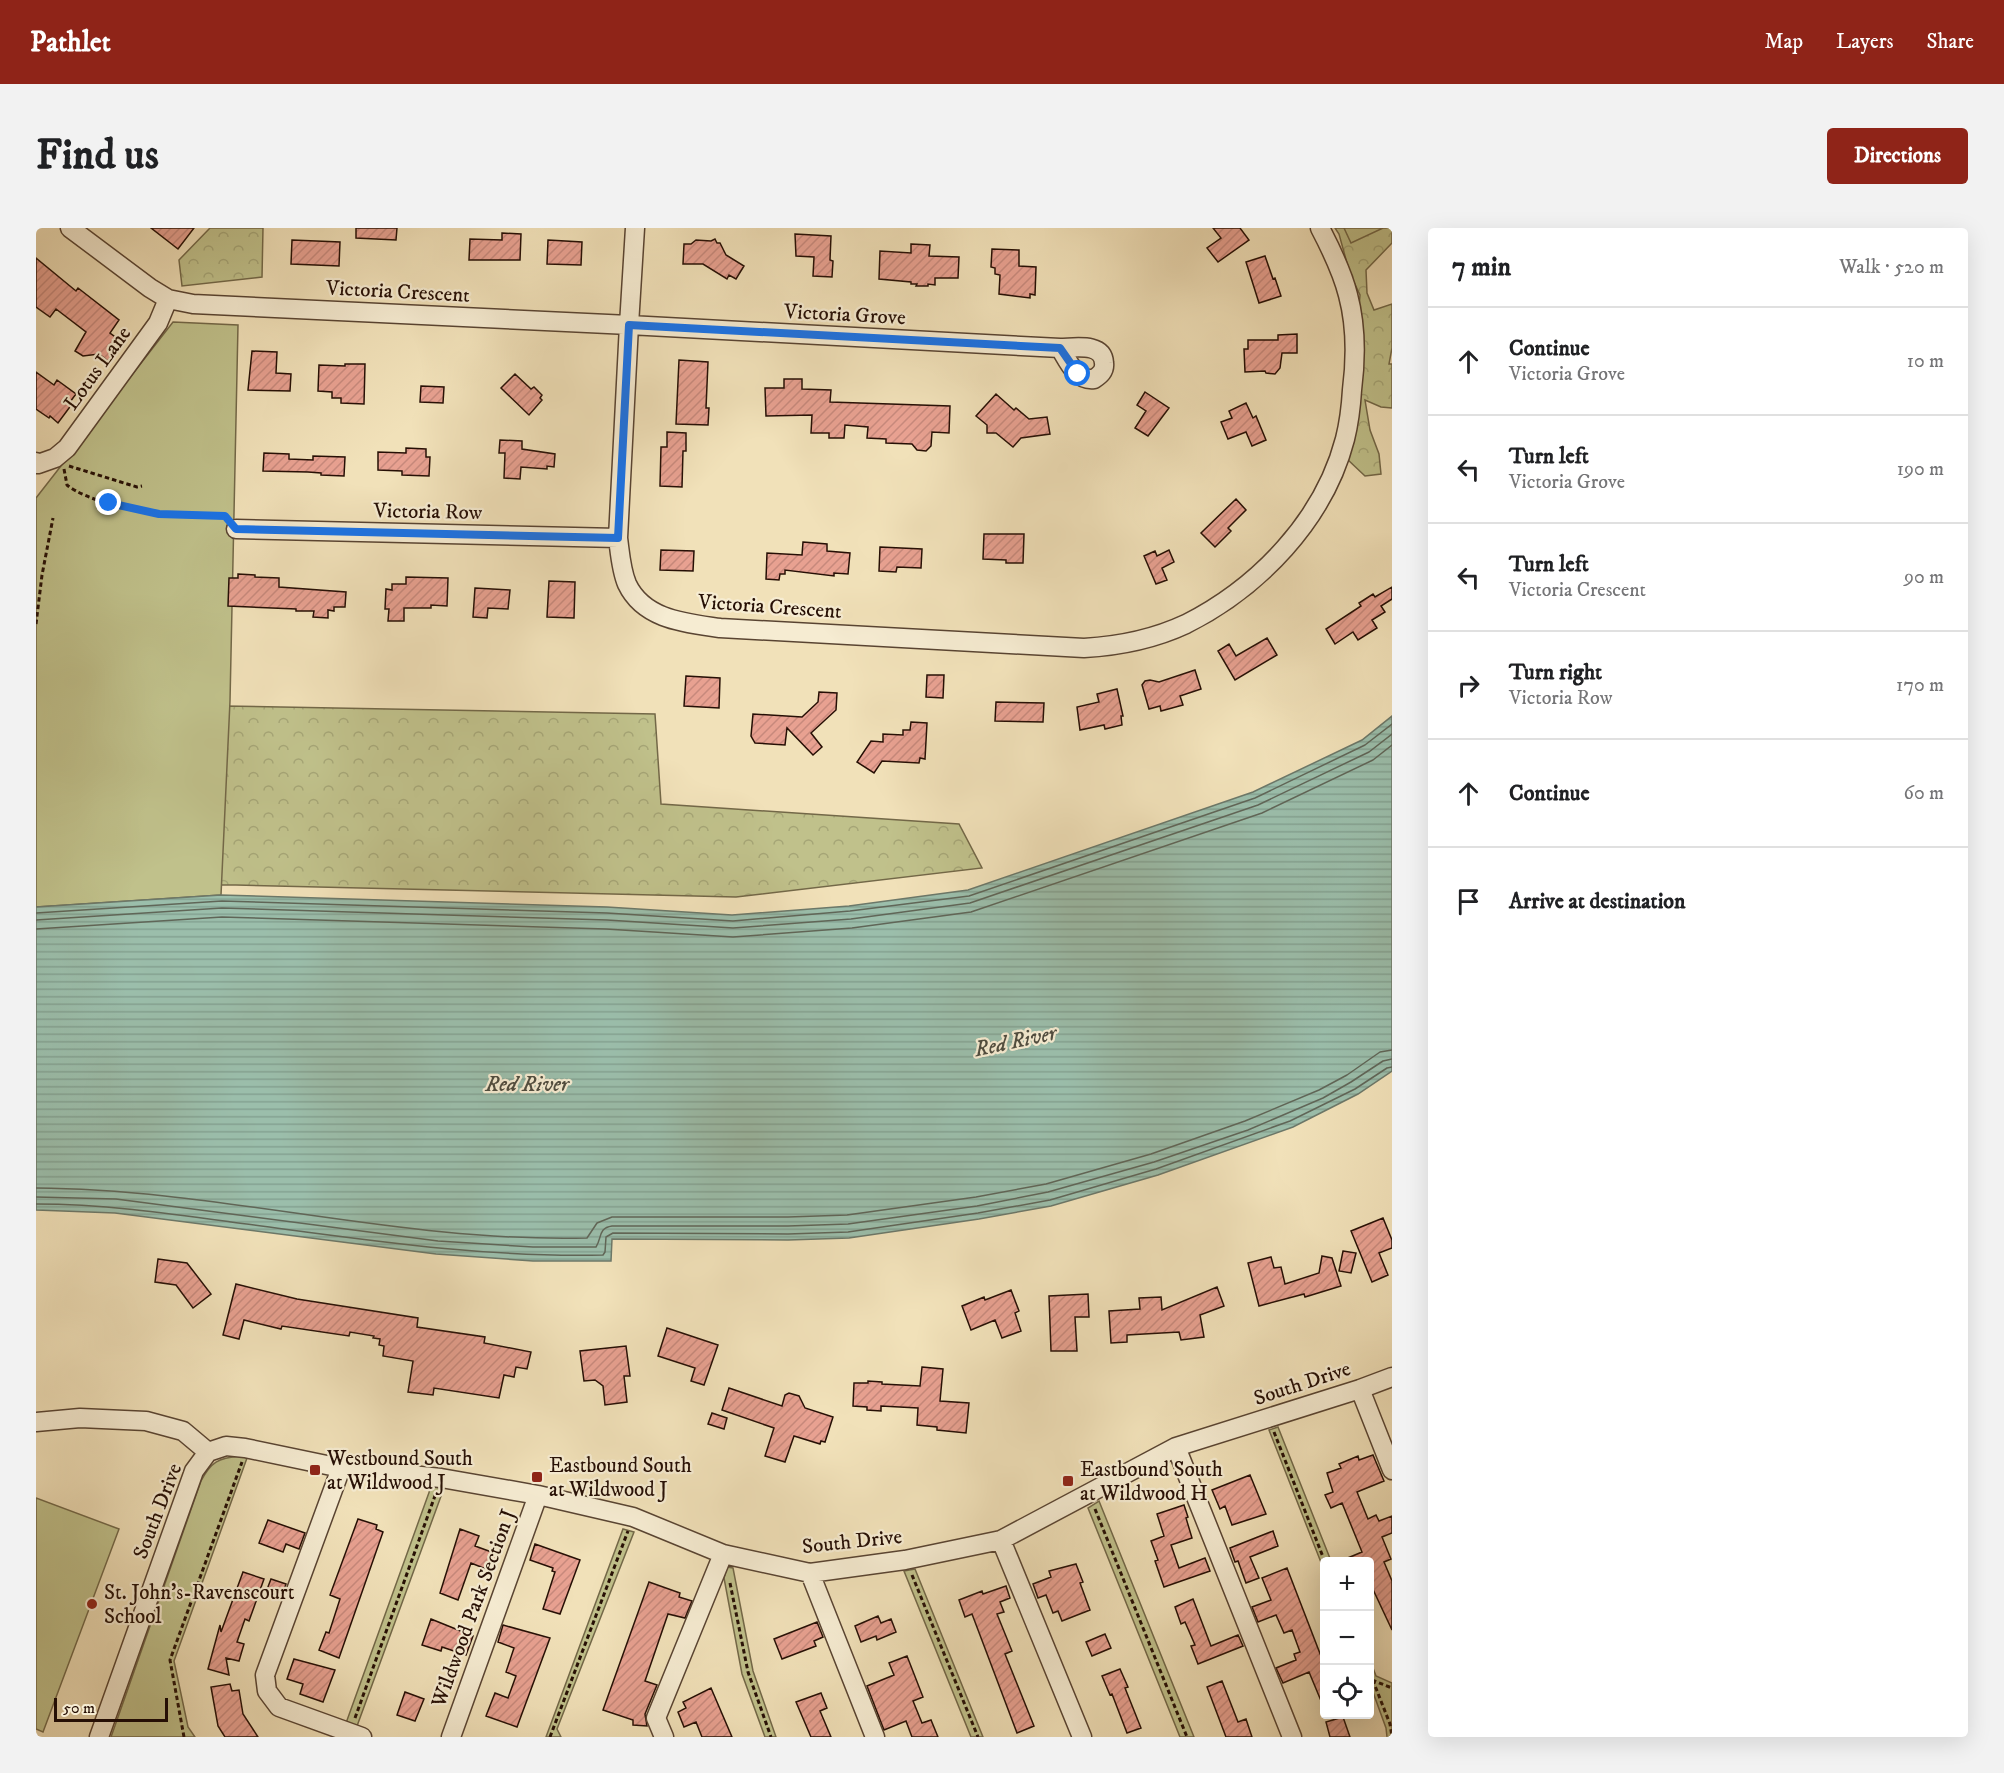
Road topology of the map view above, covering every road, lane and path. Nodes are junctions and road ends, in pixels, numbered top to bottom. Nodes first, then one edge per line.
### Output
1 (70, 228) edge
2 (635, 228) edge
3 (1320, 228) edge
4 (168, 300) junction
5 (629, 325) junction
6 (1060, 348) dead end
7 (36, 462) edge
8 (142, 486) dead end
9 (53, 518) dead end
10 (236, 529) joint
11 (618, 538) junction
12 (36, 624) edge
13 (1392, 1377) edge
14 (1360, 1389) junction
15 (1268, 1418) junction
16 (36, 1422) edge
17 (1176, 1447) junction
18 (246, 1449) junction
19 (208, 1452) junction
20 (342, 1468) junction
21 (1392, 1470) edge
22 (441, 1478) junction
23 (1089, 1493) junction
24 (538, 1495) junction
25 (633, 1517) junction
26 (1001, 1540) junction
27 (723, 1554) junction
28 (1323, 1557) edge
29 (905, 1560) junction
30 (810, 1573) junction
31 (1374, 1681) edge
32 (1374, 1685) edge
33 (1392, 1689) edge
34 (553, 1729) junction
35 (356, 1735) edge
36 (99, 1737) edge
37 (184, 1737) edge
38 (451, 1737) edge
39 (550, 1737) edge
40 (556, 1737) edge
41 (664, 1737) edge
42 (771, 1737) edge
43 (875, 1737) edge
44 (978, 1737) edge
45 (1082, 1737) edge
46 (1187, 1737) edge
47 (1292, 1737) edge
48 (1392, 1737) edge

1 - 4 street, Victoria Crescent
2 - 5 street
3 - 11 street, Victoria Crescent
4 - 5 street, Victoria Crescent
4 - 7 street, Lotus Lane
5 - 6 street, Victoria Grove
5 - 11 street, Victoria Crescent
8 - 10 path
9 - 12 path
10 - 11 street, Victoria Row
13 - 14 street, South Drive
14 - 15 street, South Drive
14 - 21 street
15 - 17 street, South Drive
15 - 28 path
16 - 19 street
17 - 23 street, South Drive
17 - 47 street
18 - 19 street, South Drive
18 - 20 street, South Drive
18 - 37 path
19 - 36 street, South Drive
20 - 22 street, South Drive
20 - 35 street
22 - 24 street, South Drive
22 - 35 path
23 - 26 street, South Drive
23 - 46 path
24 - 25 street, South Drive
24 - 38 street, Wildwood Park Section J
25 - 27 street, South Drive
25 - 34 path
26 - 29 street, South Drive
26 - 45 street
27 - 30 street, South Drive
27 - 41 street
27 - 42 path
29 - 30 street, South Drive
29 - 44 path
30 - 43 street
31 - 33 path
32 - 48 path
34 - 39 path
34 - 40 path

